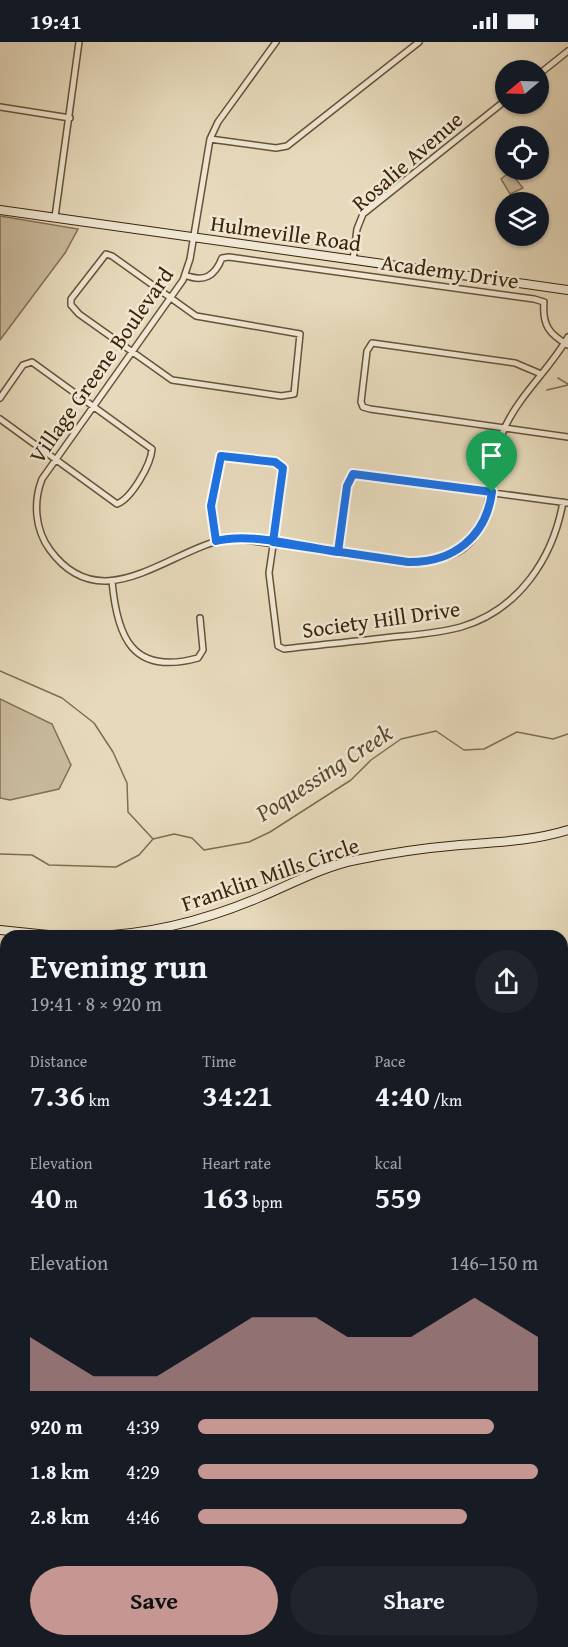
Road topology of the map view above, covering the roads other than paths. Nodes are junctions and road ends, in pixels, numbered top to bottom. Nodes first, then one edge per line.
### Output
1 (79, 42) edge
2 (276, 42) edge
3 (419, 42) edge
4 (568, 51) edge
5 (549, 66) edge
6 (0, 107) edge
7 (495, 109) edge
8 (70, 118) junction
9 (210, 139) junction
10 (0, 210) edge
11 (55, 218) junction
12 (194, 238) junction
13 (353, 260) junction
14 (185, 275) junction
15 (568, 290) edge
16 (170, 298) junction
17 (568, 337) edge
18 (566, 344) edge
19 (132, 352) junction
20 (541, 374) junction
21 (0, 398) edge
22 (93, 406) junction
23 (0, 419) edge
24 (505, 427) junction
25 (568, 437) edge
26 (54, 459) junction
27 (492, 492) junction
28 (566, 503) edge
29 (216, 541) junction
30 (273, 542) junction
31 (338, 552) junction
32 (112, 581) junction
33 (200, 618) dead end
34 (568, 830) edge
35 (162, 930) edge

1 - 8 street
2 - 9 street
3 - 9 street
4 - 5 street
6 - 8 street
7 - 13 street, Rosalie Avenue
8 - 11 street
9 - 12 street, Village Greene Boulevard
10 - 11 main road, Hulmeville Road
11 - 12 main road, Hulmeville Road
12 - 13 main road, Hulmeville Road
12 - 14 street, Village Greene Boulevard
13 - 15 main road, Hulmeville Road
14 - 16 street, Village Greene Boulevard
14 - 18 street, Academy Drive
16 - 19 street, Village Greene Boulevard
16 - 19 street
16 - 19 street
17 - 18 street, Village Greene Boulevard
18 - 20 street, Village Greene Boulevard
19 - 22 street, Village Greene Boulevard
20 - 24 street, Village Greene Boulevard
20 - 24 street
21 - 22 street
22 - 26 street, Village Greene Boulevard
22 - 26 street
23 - 26 street
24 - 25 street
24 - 27 street, Village Greene Boulevard
26 - 32 street, Village Greene Boulevard
27 - 28 street
27 - 31 street, Village Greene Boulevard
27 - 31 street
28 - 30 street, Society Hill Drive
29 - 30 street, Village Greene Boulevard
29 - 30 street
29 - 32 street, Village Greene Boulevard
30 - 31 street, Village Greene Boulevard
32 - 33 street
34 - 35 main road, Franklin Mills Circle

